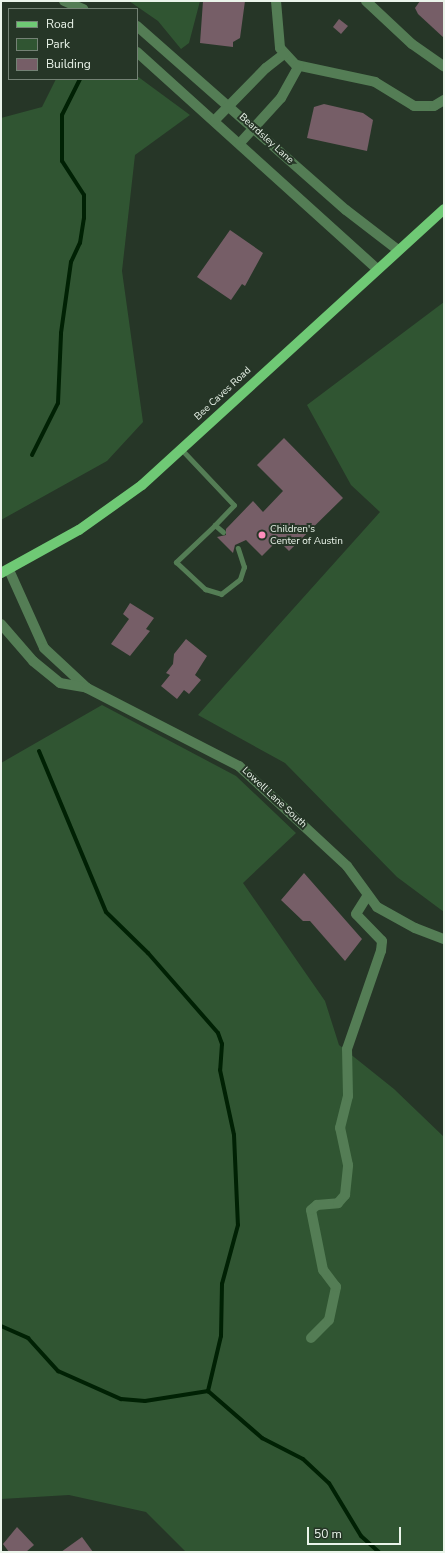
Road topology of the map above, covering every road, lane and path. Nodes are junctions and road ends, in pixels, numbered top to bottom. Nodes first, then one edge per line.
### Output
1 (64, 1) edge
2 (276, 1) edge
3 (366, 1) edge
4 (82, 8) edge
5 (138, 27) edge
6 (138, 53) edge
7 (284, 54) junction
8 (299, 66) junction
9 (444, 66) edge
10 (444, 100) edge
11 (229, 105) junction
12 (215, 120) junction
13 (255, 128) junction
14 (240, 143) junction
15 (444, 209) edge
16 (398, 250) junction
17 (377, 269) junction
18 (180, 449) junction
19 (215, 525) junction
20 (223, 532) dead end
21 (238, 548) dead end
22 (5, 572) edge
23 (1, 624) edge
24 (87, 688) junction
25 (368, 895) junction
26 (444, 939) edge
27 (311, 1338) dead end

1 - 4 street
2 - 7 street
3 - 9 street
5 - 11 street, Beardsley Lane
6 - 12 street, Beardsley Lane
7 - 8 street
7 - 11 street
8 - 10 street
8 - 13 street
11 - 12 street
11 - 13 street, Beardsley Lane
12 - 14 street, Beardsley Lane
13 - 14 street
13 - 16 street, Beardsley Lane
14 - 17 street, Beardsley Lane
15 - 16 main road, Bee Caves Road
16 - 17 main road, Bee Caves Road
17 - 18 main road, Bee Caves Road
18 - 19 lane
18 - 22 main road, Bee Caves Road
19 - 20 lane
19 - 21 lane
22 - 24 street, Lowell Lane South
23 - 24 street, Lowell Lane South
24 - 25 street, Lowell Lane South
25 - 26 street, Lowell Lane South
25 - 27 street

